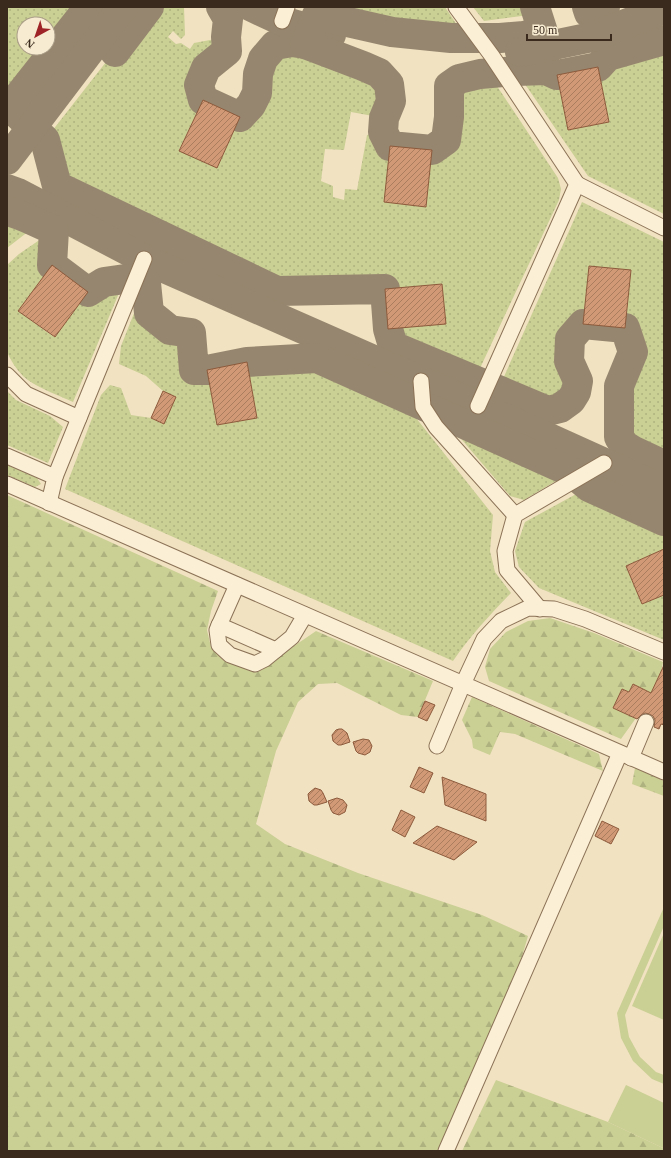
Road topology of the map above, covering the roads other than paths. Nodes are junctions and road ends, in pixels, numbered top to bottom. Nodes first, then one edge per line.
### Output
1 (286, 7) edge
2 (456, 7) edge
3 (282, 21) dead end
4 (577, 184) junction
5 (664, 228) edge
6 (144, 259) dead end
7 (7, 375) edge
8 (421, 381) dead end
9 (478, 406) dead end
10 (79, 418) junction
11 (7, 456) edge
12 (604, 463) dead end
13 (54, 477) junction
14 (7, 484) edge
15 (49, 503) junction
16 (514, 515) junction
17 (237, 585) junction
18 (540, 609) junction
19 (305, 615) junction
20 (219, 625) junction
21 (276, 650) junction
22 (664, 652) edge
23 (463, 684) junction
24 (646, 722) dead end
25 (437, 746) dead end
26 (625, 755) junction
27 (663, 769) edge
28 (446, 1151) edge

1 - 3 lane
2 - 4 lane
4 - 5 lane
4 - 9 lane
6 - 10 lane
7 - 10 lane
8 - 16 lane
10 - 13 lane
11 - 13 lane
12 - 16 lane
13 - 15 lane
14 - 15 lane
15 - 17 lane
16 - 18 lane
17 - 19 lane
17 - 20 lane
18 - 22 lane
18 - 23 lane
19 - 21 lane
19 - 23 lane
20 - 21 lane
20 - 21 lane
23 - 25 lane
23 - 26 lane
24 - 26 lane
26 - 27 lane
26 - 28 lane

